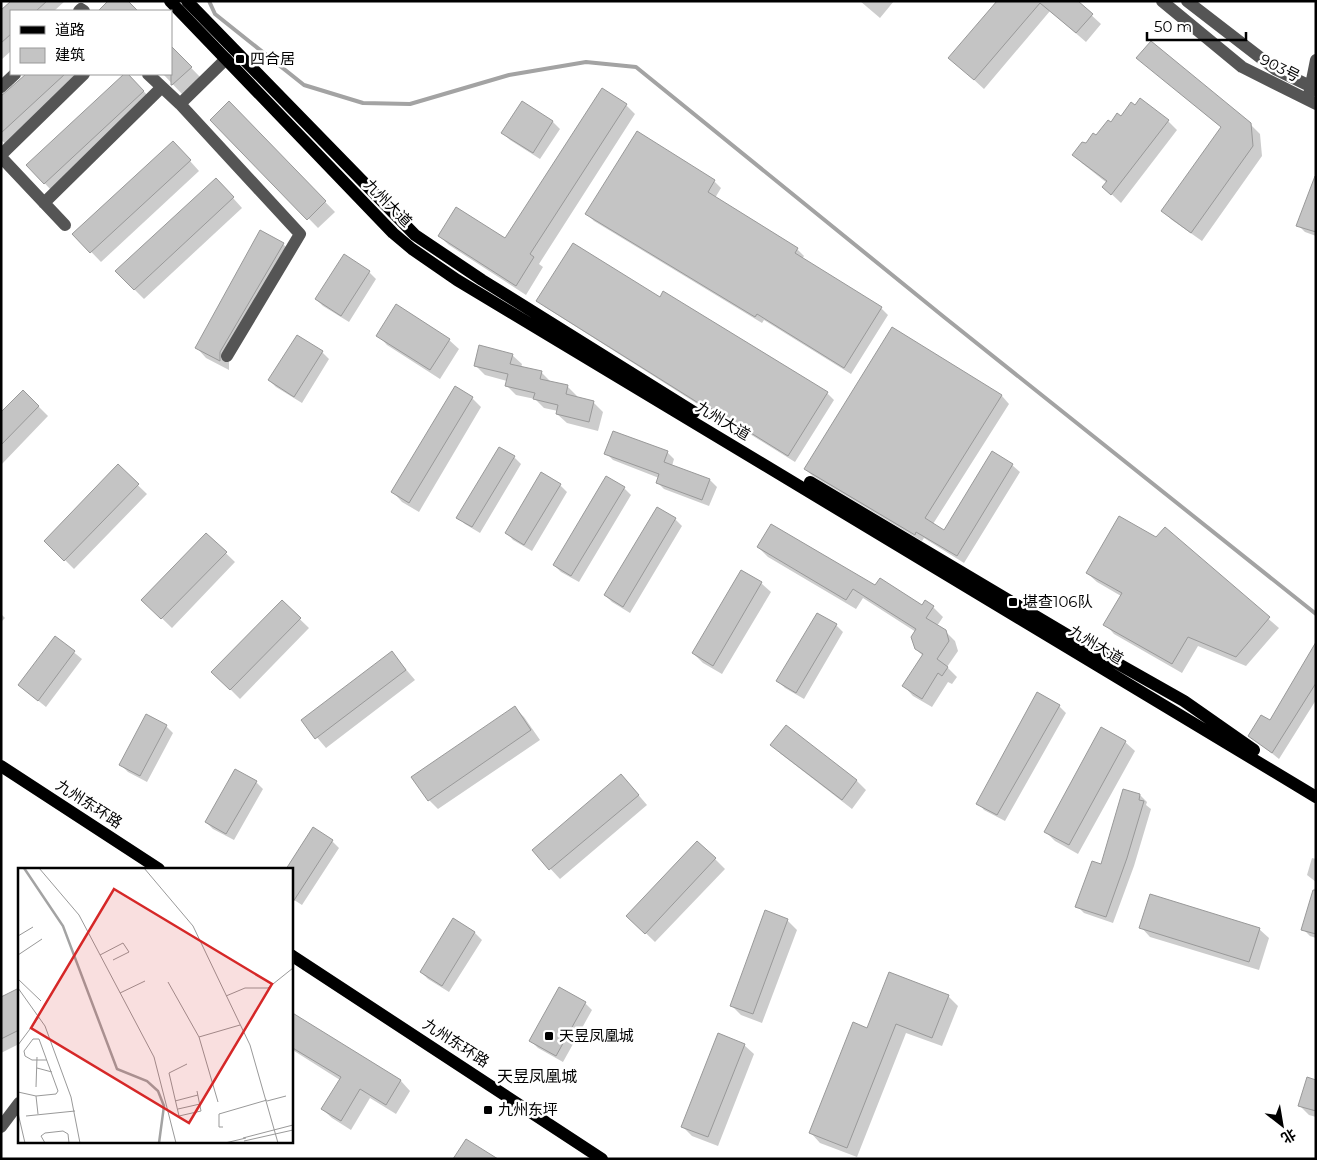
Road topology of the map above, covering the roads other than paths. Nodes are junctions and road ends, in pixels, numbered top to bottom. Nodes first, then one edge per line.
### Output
1 (170, 1) edge
2 (188, 1) edge
3 (1162, 1) edge
4 (1187, 1) edge
5 (226, 59) junction
6 (1316, 60) edge
7 (14, 75) edge
8 (83, 75) edge
9 (149, 75) edge
10 (1, 87) edge
11 (162, 87) junction
12 (1313, 88) edge
13 (1312, 102) edge
14 (180, 104) junction
15 (1, 156) edge
16 (44, 203) junction
17 (65, 225) dead end
18 (227, 356) dead end
19 (1, 766) edge
20 (1316, 789) edge
21 (1316, 797) edge
22 (157, 868) edge
23 (292, 956) edge
24 (18, 1104) edge
25 (1, 1127) edge
26 (602, 1159) edge

1 - 5 main road, 九州大道
2 - 20 main road
3 - 13 street, 903号
4 - 12 street
5 - 14 street
5 - 21 main road, 九州大道
6 - 12 street
7 - 10 street
8 - 15 street
9 - 11 street
11 - 14 street
11 - 16 street
12 - 13 street
14 - 18 street
15 - 16 street
16 - 17 street
19 - 22 main road, 九州东环路
23 - 26 main road, 九州东环路
24 - 25 street

